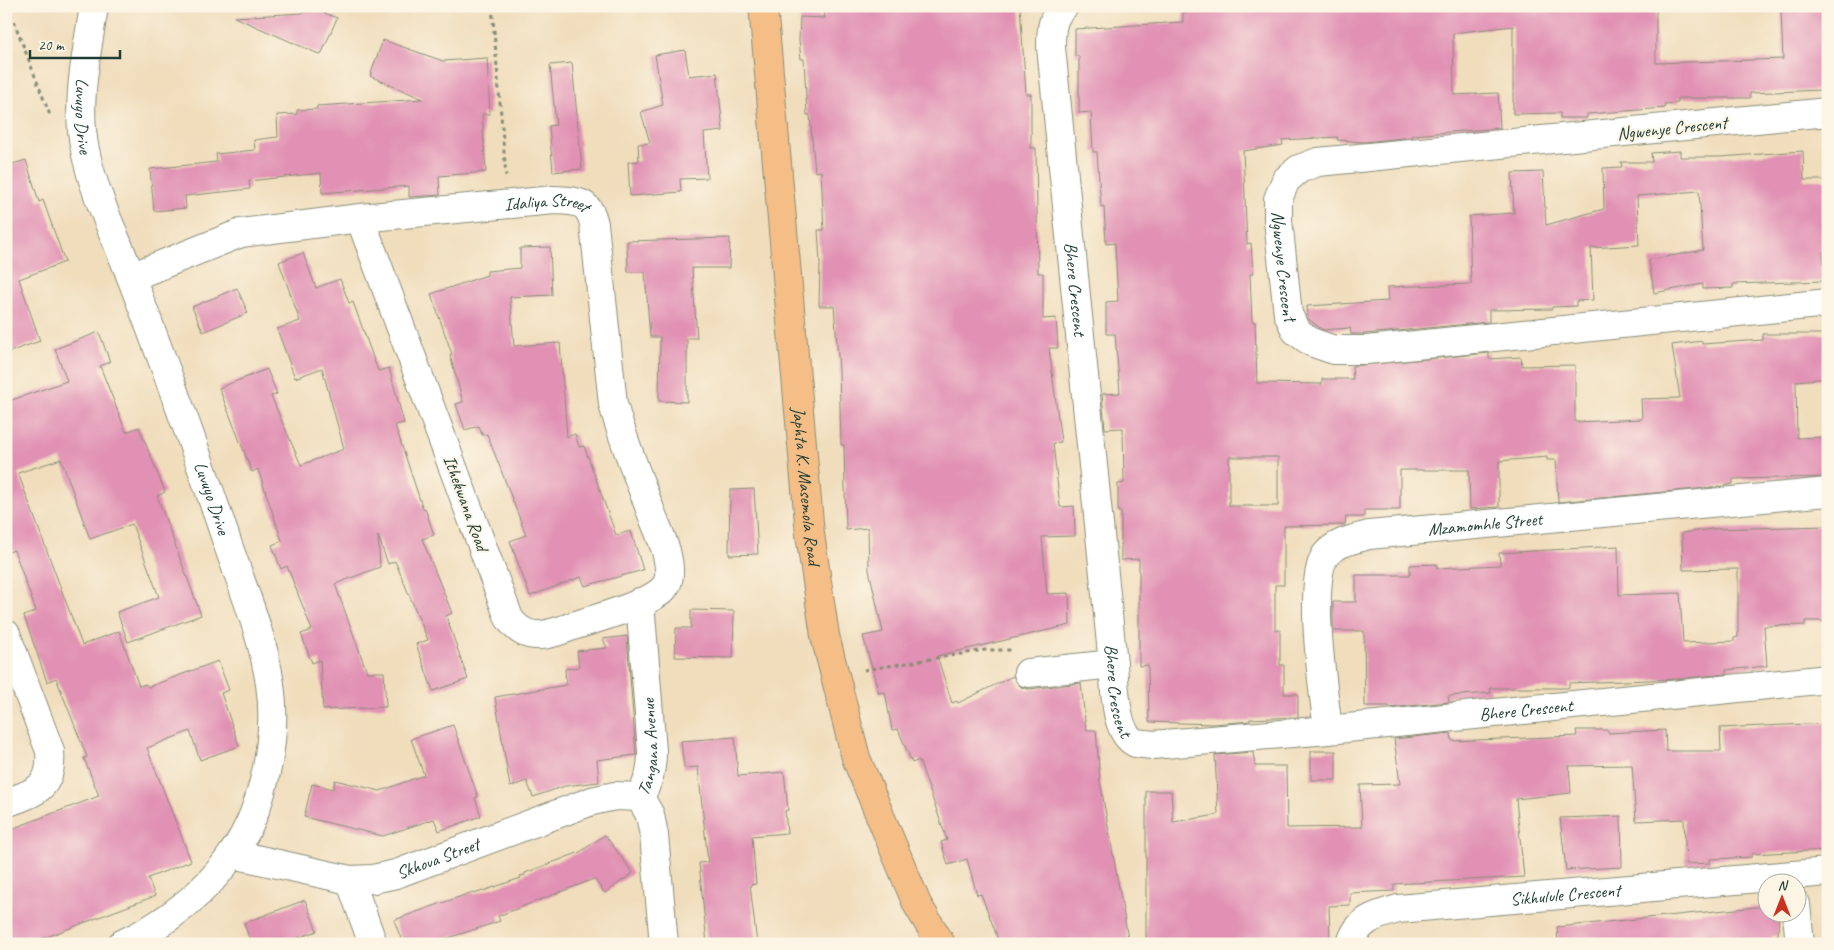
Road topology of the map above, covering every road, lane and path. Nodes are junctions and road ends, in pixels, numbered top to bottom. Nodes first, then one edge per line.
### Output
1 (8, 6) edge
2 (94, 6) edge
3 (492, 6) edge
4 (763, 6) edge
5 (1064, 6) edge
6 (1828, 112) edge
7 (84, 149) junction
8 (508, 204) junction
9 (360, 218) junction
10 (131, 277) junction
11 (1828, 303) edge
12 (1828, 492) edge
13 (668, 580) joint
14 (640, 602) junction
15 (6, 634) edge
16 (1113, 664) junction
17 (1028, 673) joint
18 (834, 676) junction
19 (1828, 679) edge
20 (1328, 730) junction
21 (640, 797) junction
22 (6, 803) edge
23 (233, 854) junction
24 (1828, 872) edge
25 (1806, 877) edge
26 (350, 880) junction
27 (1756, 882) edge
28 (1798, 922) edge
29 (122, 944) edge
30 (373, 944) edge
31 (664, 944) edge
32 (941, 944) edge
33 (1351, 944) edge
34 (1800, 944) edge

1 - 7 path
2 - 7 street, Luvuyo Drive
3 - 8 path
4 - 18 main road, Japhta K. Masemola Road
5 - 16 street, Bhere Crescent
6 - 11 street, Ngwenye Crescent
7 - 10 street, Luvuyo Drive
8 - 9 street, Idaliya Street
8 - 13 street, Idaliya Street
9 - 10 street, Idaliya Street
9 - 14 street, Ithekwana Road
10 - 23 street, Luvuyo Drive
12 - 20 street, Mzamomhle Street
13 - 14 street, Ithekwana Road
14 - 21 street, Tangana Avenue
15 - 22 street
16 - 17 street
16 - 20 street, Bhere Crescent
17 - 18 path
18 - 32 main road, Japhta K. Masemola Road
19 - 20 street, Bhere Crescent
21 - 26 street, Skhova Street
21 - 31 street, Tangana Avenue
23 - 26 street, Skhova Street
23 - 29 street, Luvuyo Drive
24 - 25 street, Sikhulule Crescent
26 - 30 street
27 - 33 street, Sikhulule Crescent
28 - 34 street

